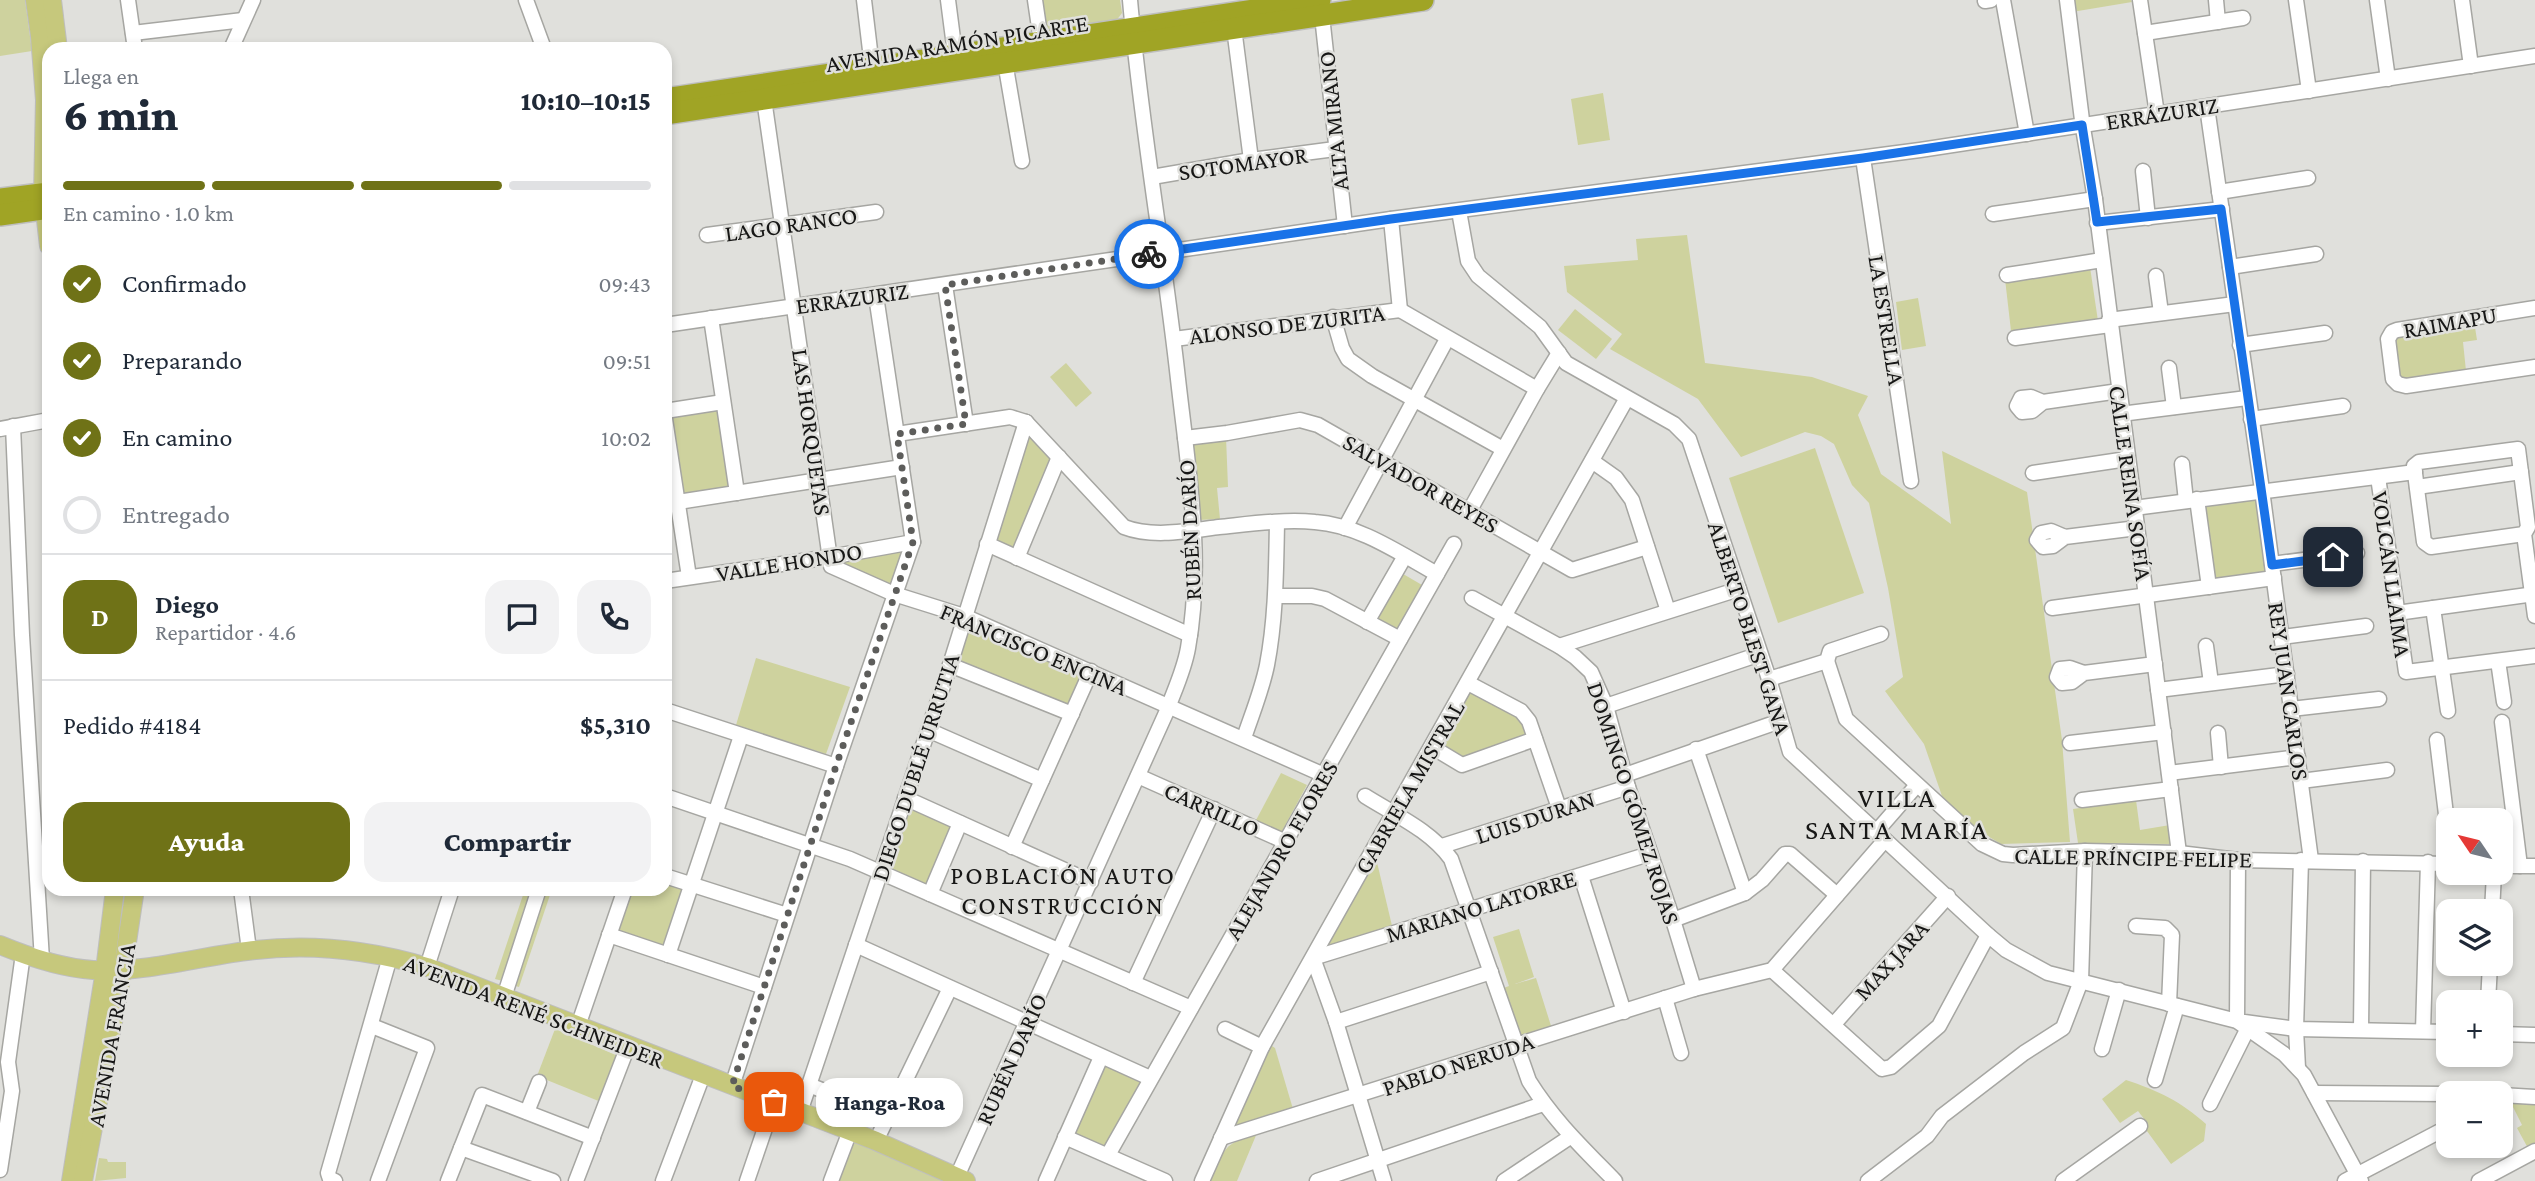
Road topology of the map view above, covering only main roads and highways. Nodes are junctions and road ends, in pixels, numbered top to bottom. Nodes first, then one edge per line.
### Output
1 (35, 0) edge
2 (52, 0) edge
3 (1423, 0) edge
4 (1321, 8) edge
5 (1133, 35) junction
6 (57, 42) edge
7 (42, 70) edge
8 (672, 98) edge
9 (672, 113) edge
10 (0, 199) edge
11 (42, 201) edge
12 (42, 202) edge
13 (0, 215) edge
14 (115, 896) edge
15 (133, 896) edge
16 (0, 945) edge
17 (114, 970) junction
18 (91, 1100) junction
19 (959, 1180) edge
20 (71, 1181) edge
21 (83, 1181) edge

1 - 7 main road
2 - 6 main road
3 - 4 highway, AVENIDA RAMÓN PICARTE
4 - 5 highway, AVENIDA RAMÓN PICARTE
4 - 5 highway, AVENIDA RAMÓN PICARTE
5 - 8 highway, AVENIDA RAMÓN PICARTE
5 - 9 highway, AVENIDA RAMÓN PICARTE
10 - 11 highway
12 - 13 highway
14 - 17 main road, AVENIDA FRANCIA
15 - 17 main road, AVENIDA FRANCIA
16 - 17 main road, AVENIDA RENÉ SCHNEIDER
17 - 18 main road, AVENIDA FRANCIA
17 - 19 main road, AVENIDA RENÉ SCHNEIDER
18 - 20 main road, AVENIDA FRANCIA
18 - 21 main road, AVENIDA FRANCIA

